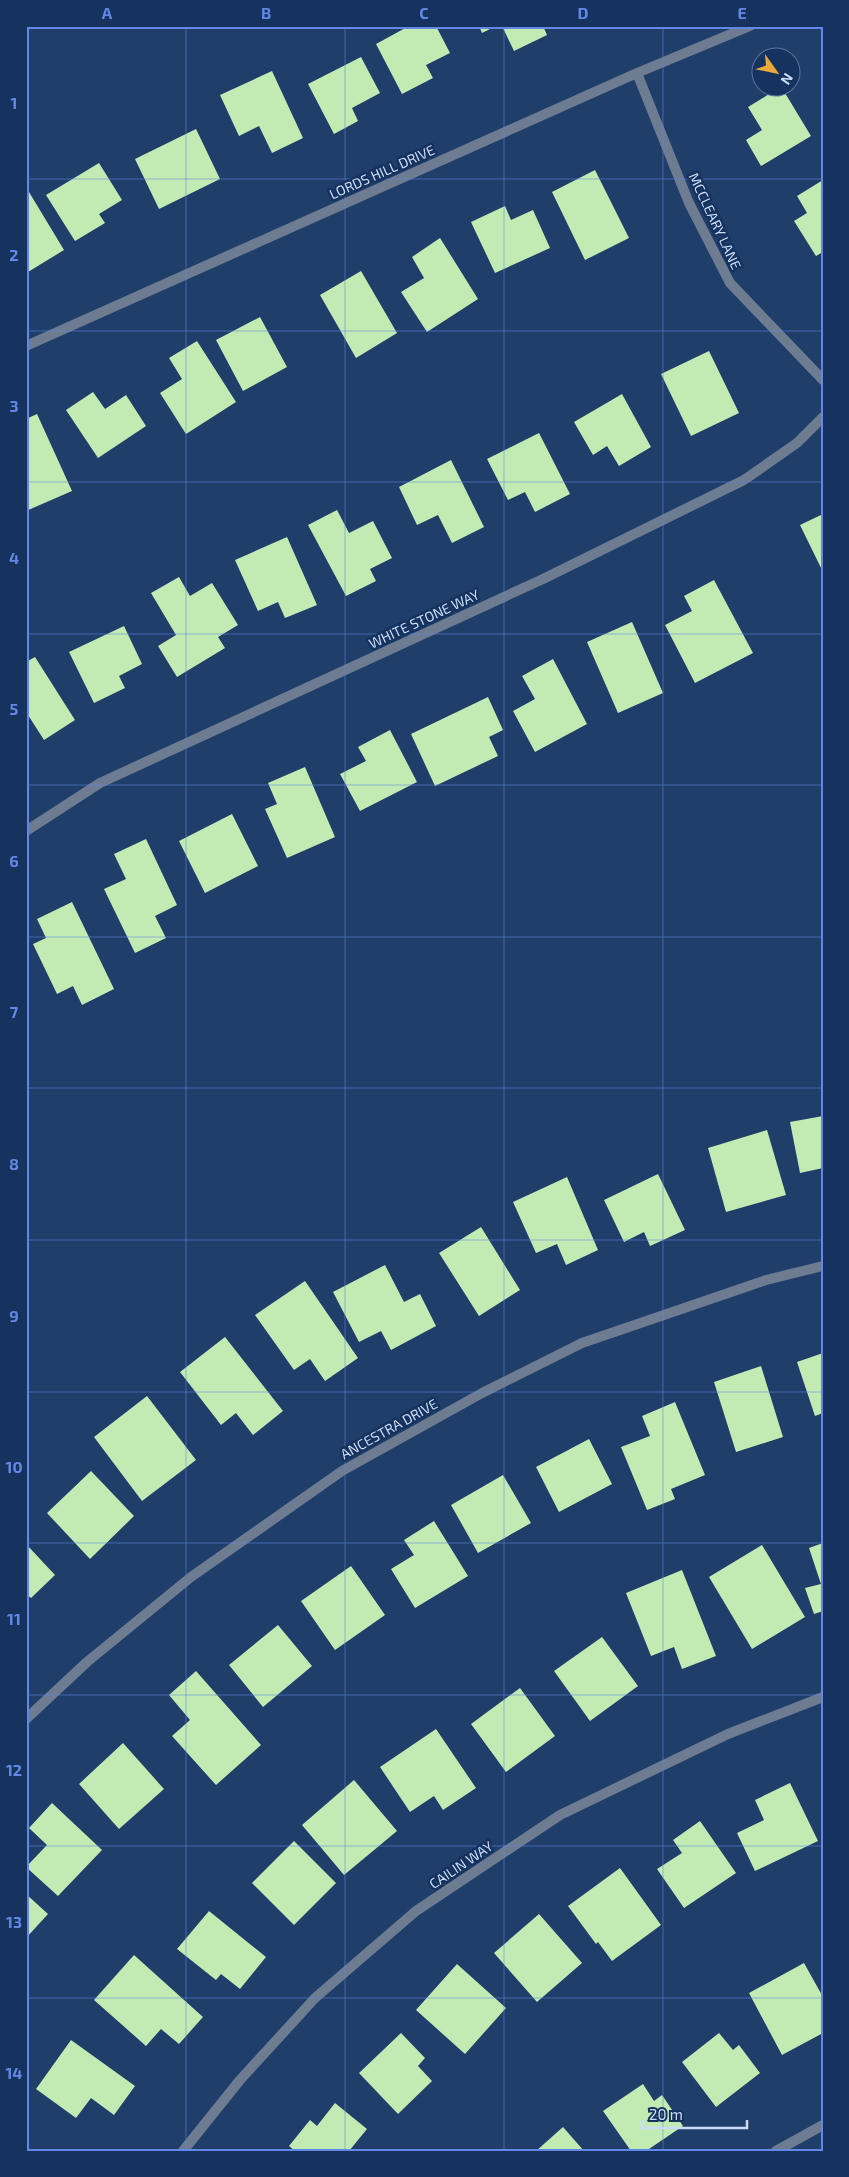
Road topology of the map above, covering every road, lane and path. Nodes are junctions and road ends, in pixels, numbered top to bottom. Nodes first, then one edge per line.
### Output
1 (750, 26) edge
2 (637, 73) junction
3 (26, 346) edge
4 (823, 380) edge
5 (823, 418) edge
6 (26, 831) edge
7 (823, 1266) edge
8 (823, 1697) edge
9 (26, 1719) edge
10 (823, 2125) edge
11 (183, 2151) edge
12 (776, 2151) edge

1 - 2 street, LORDS HILL DRIVE
2 - 3 street, LORDS HILL DRIVE
2 - 4 street, MCCLEARY LANE
5 - 6 street, WHITE STONE WAY
7 - 9 street, ANCESTRA DRIVE
8 - 11 street, CAILIN WAY
10 - 12 street

